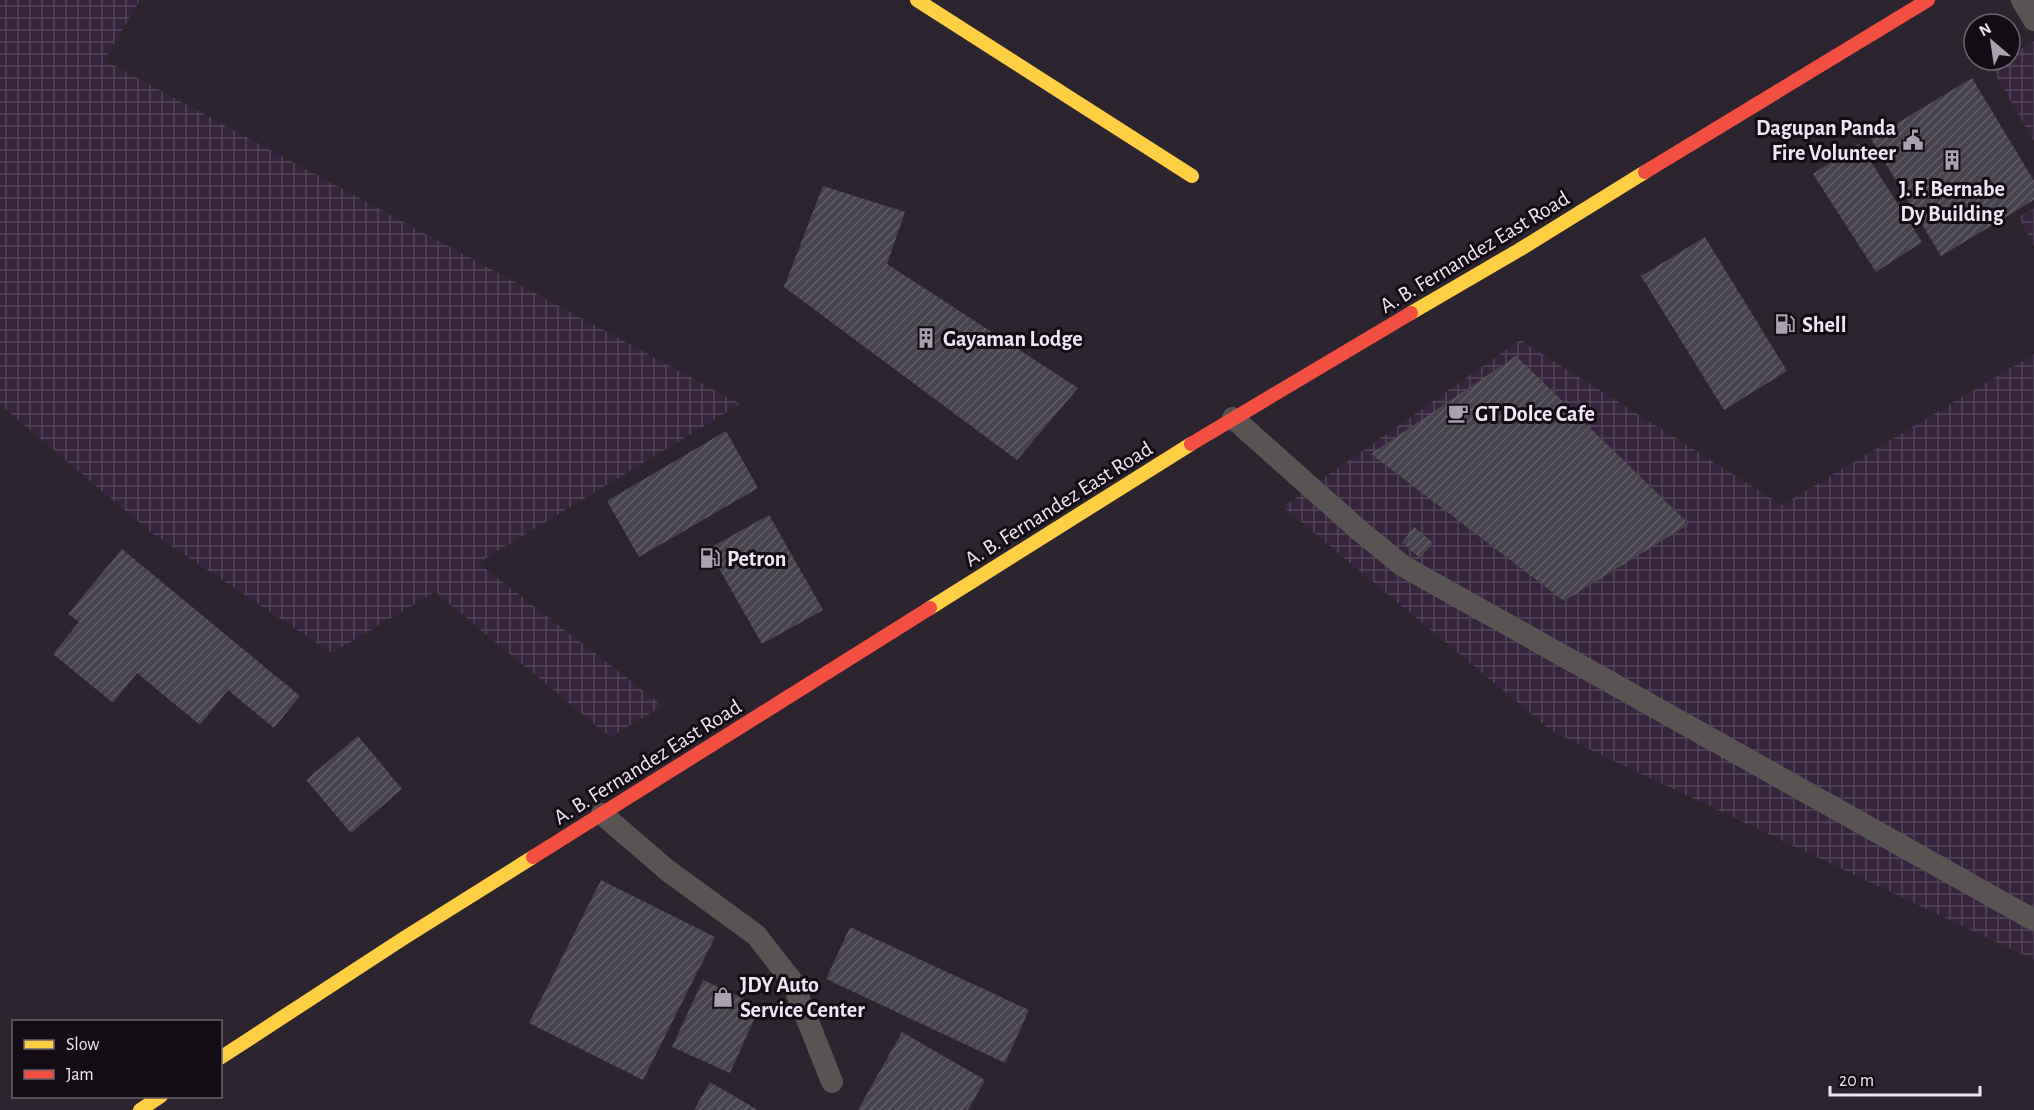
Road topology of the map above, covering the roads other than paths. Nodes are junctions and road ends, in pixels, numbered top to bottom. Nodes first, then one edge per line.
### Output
1 (917, 0) edge
2 (1928, 0) edge
3 (2022, 0) edge
4 (2034, 20) edge
5 (1192, 176) dead end
6 (1233, 418) junction
7 (602, 814) junction
8 (2034, 920) edge
9 (222, 1057) edge
10 (832, 1082) dead end
11 (158, 1098) edge
12 (140, 1110) edge

1 - 5 main road
2 - 6 main road, A. B. Fernandez East Road
3 - 4 lane
6 - 7 main road, A. B. Fernandez East Road
6 - 8 lane
7 - 9 main road, A. B. Fernandez East Road
7 - 10 lane
11 - 12 main road

